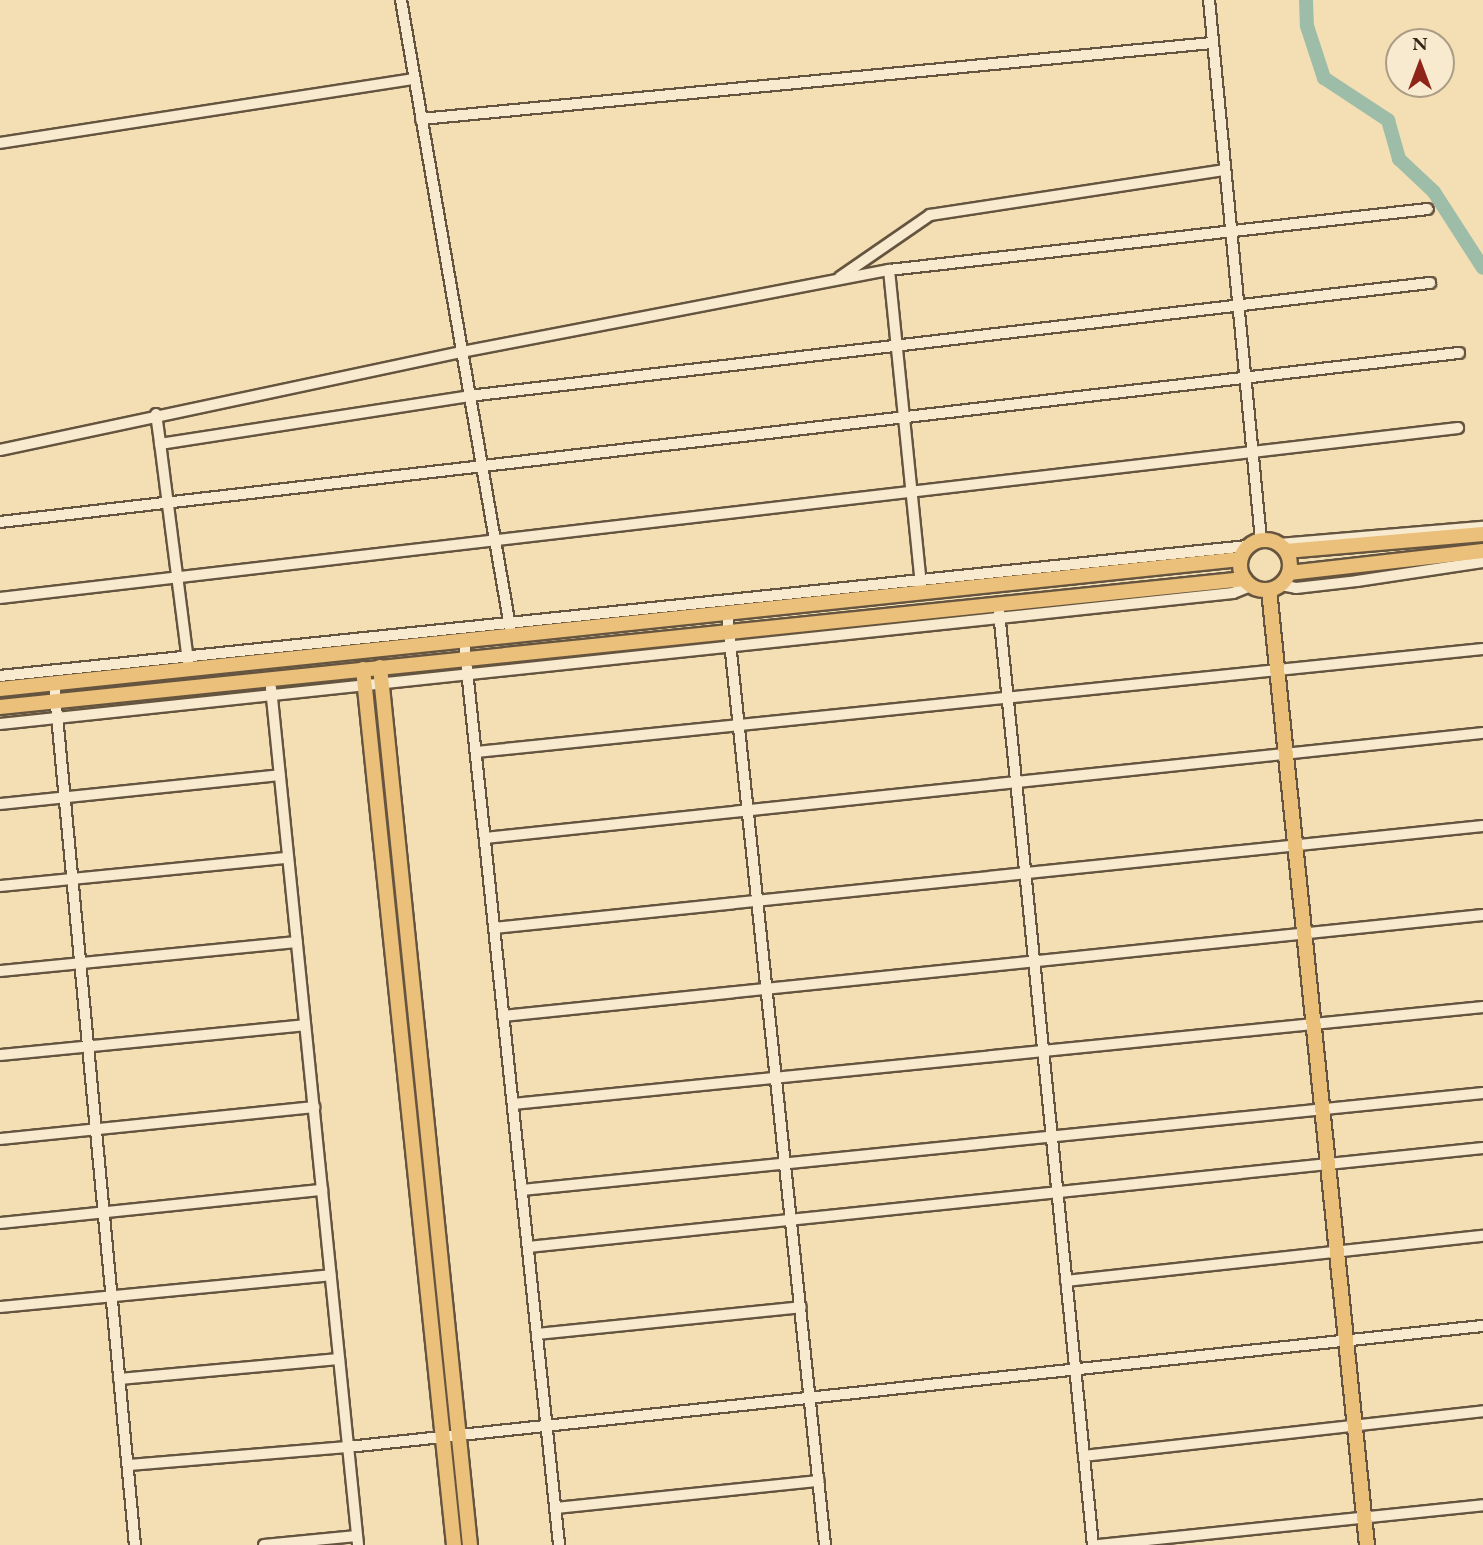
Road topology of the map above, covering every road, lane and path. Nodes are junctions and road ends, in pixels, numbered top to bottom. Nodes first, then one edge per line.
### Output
1 (401, 0) edge
2 (1209, 0) edge
3 (1212, 43) junction
4 (414, 79) junction
5 (421, 120) junction
6 (0, 143) edge
7 (1224, 170) junction
8 (1428, 209) dead end
9 (1230, 232) junction
10 (889, 270) junction
11 (838, 279) junction
12 (1430, 283) dead end
13 (1237, 306) junction
14 (897, 345) junction
15 (462, 352) junction
16 (1459, 353) dead end
17 (1244, 379) junction
18 (469, 396) junction
19 (156, 414) junction
20 (906, 419) junction
21 (1458, 428) dead end
22 (160, 443) junction
23 (0, 450) edge
24 (1252, 452) junction
25 (482, 467) junction
26 (913, 492) junction
27 (167, 502) junction
28 (0, 522) edge
29 (1483, 527) edge
30 (1483, 534) edge
31 (495, 540) junction
32 (1283, 547) junction
33 (1250, 549) junction
34 (1483, 551) edge
35 (1483, 562) edge
36 (177, 577) junction
37 (1247, 582) junction
38 (1280, 583) junction
39 (921, 587) junction
40 (0, 598) edge
41 (998, 603) junction
42 (727, 614) junction
43 (999, 618) junction
44 (729, 629) junction
45 (511, 631) junction
46 (464, 642) junction
47 (731, 646) junction
48 (1483, 649) edge
49 (188, 662) junction
50 (467, 666) junction
51 (380, 667) junction
52 (363, 669) junction
53 (1273, 671) junction
54 (0, 676) edge
55 (270, 678) junction
56 (382, 683) junction
57 (54, 684) junction
58 (365, 684) junction
59 (0, 690) edge
60 (272, 694) junction
61 (1007, 699) junction
62 (54, 701) junction
63 (0, 707) edge
64 (56, 718) junction
65 (0, 724) edge
66 (740, 727) junction
67 (1483, 733) edge
68 (476, 752) junction
69 (1282, 755) junction
70 (280, 775) junction
71 (1016, 783) junction
72 (64, 797) junction
73 (0, 804) edge
74 (749, 811) junction
75 (1483, 826) edge
76 (485, 838) junction
77 (1292, 845) junction
78 (288, 858) junction
79 (1025, 874) junction
80 (70, 878) junction
81 (0, 886) edge
82 (758, 902) junction
83 (1483, 915) edge
84 (494, 928) junction
85 (1301, 935) junction
86 (297, 942) junction
87 (1034, 961) junction
88 (78, 964) junction
89 (0, 971) edge
90 (768, 990) junction
91 (1483, 1007) edge
92 (503, 1016) junction
93 (1311, 1023) junction
94 (305, 1025) junction
95 (87, 1046) junction
96 (1043, 1052) junction
97 (0, 1055) edge
98 (777, 1078) junction
99 (1483, 1093) edge
100 (513, 1104) junction
101 (314, 1107) junction
102 (1320, 1110) junction
103 (95, 1129) junction
104 (1052, 1137) junction
105 (0, 1139) edge
106 (1483, 1148) edge
107 (786, 1165) junction
108 (1326, 1165) junction
109 (322, 1190) junction
110 (522, 1191) junction
111 (1058, 1193) junction
112 (103, 1213) junction
113 (792, 1221) junction
114 (0, 1223) edge
115 (1483, 1237) edge
116 (528, 1247) junction
117 (1335, 1252) junction
118 (330, 1275) junction
119 (1066, 1281) junction
120 (111, 1296) junction
121 (0, 1307) edge
122 (801, 1307) junction
123 (1483, 1326) edge
124 (537, 1334) junction
125 (1344, 1341) junction
126 (339, 1359) junction
127 (1075, 1369) junction
128 (119, 1379) junction
129 (810, 1396) junction
130 (1483, 1411) edge
131 (547, 1425) junction
132 (1354, 1426) junction
133 (458, 1435) junction
134 (442, 1437) junction
135 (348, 1447) junction
136 (1084, 1456) junction
137 (128, 1465) junction
138 (819, 1481) junction
139 (1483, 1505) edge
140 (556, 1508) junction
141 (1364, 1517) junction
142 (357, 1540) edge
143 (135, 1545) edge
144 (264, 1545) edge
145 (454, 1545) edge
146 (470, 1545) edge
147 (559, 1545) edge
148 (825, 1545) edge
149 (1093, 1545) edge
150 (1099, 1545) edge
151 (1367, 1545) edge

1 - 4 street
2 - 3 street
3 - 5 street
3 - 7 street
4 - 5 street
4 - 6 street
5 - 15 street
7 - 9 street
7 - 11 street
8 - 9 street
9 - 10 street
9 - 13 street
10 - 11 street
10 - 14 street
11 - 15 street
12 - 13 street
13 - 14 street
13 - 17 street
14 - 18 street
14 - 20 street
15 - 18 street
15 - 19 street
16 - 17 street
17 - 20 street
17 - 24 street
18 - 22 street
18 - 25 street
19 - 22 street
19 - 23 street
20 - 25 street
20 - 26 street
21 - 24 street
22 - 27 street
24 - 26 street
24 - 33 street
25 - 27 street
25 - 31 street
26 - 31 street
26 - 39 street
27 - 28 street
27 - 36 street
29 - 32 street
30 - 32 main road
31 - 36 street
31 - 45 street
32 - 33 main road
32 - 38 main road
33 - 37 main road
33 - 39 main road
34 - 38 main road
35 - 38 street
36 - 40 street
36 - 49 street
37 - 38 main road
37 - 41 main road
37 - 43 street
38 - 53 main road
39 - 42 main road
39 - 45 street
41 - 43 street
41 - 44 main road
42 - 44 street
42 - 45 main road
43 - 47 street
43 - 61 street
44 - 47 street
44 - 50 main road
45 - 46 main road
45 - 49 street
46 - 49 main road
46 - 50 street
47 - 50 street
47 - 66 street
48 - 53 street
49 - 54 street
49 - 57 main road
50 - 51 main road
50 - 56 street
50 - 68 street
51 - 52 main road
51 - 56 main road
52 - 55 main road
52 - 58 main road
53 - 61 street
53 - 69 main road
55 - 60 street
55 - 62 main road
56 - 58 street
56 - 133 main road
57 - 59 main road
57 - 62 street
58 - 60 street
58 - 134 main road
60 - 64 street
60 - 70 street
61 - 66 street
61 - 71 street
62 - 63 main road
62 - 64 street
64 - 65 street
64 - 72 street
66 - 68 street
66 - 74 street
67 - 69 street
68 - 76 street
69 - 71 street
69 - 77 main road
70 - 72 street
70 - 78 street
71 - 74 street
71 - 79 street
72 - 73 street
72 - 80 street
74 - 76 street
74 - 82 street
75 - 77 street
76 - 84 street
77 - 79 street
77 - 85 main road
78 - 80 street
78 - 86 street
79 - 82 street
79 - 87 street
80 - 81 street
80 - 88 street
82 - 84 street
82 - 90 street
83 - 85 street
84 - 92 street
85 - 87 street
85 - 93 main road
86 - 88 street
86 - 94 street
87 - 90 street
87 - 96 street
88 - 89 street
88 - 95 street
90 - 92 street
90 - 98 street
91 - 93 street
92 - 100 street
93 - 96 street
93 - 102 main road
94 - 95 street
94 - 101 street
95 - 97 street
95 - 103 street
96 - 98 street
96 - 104 street
98 - 100 street
98 - 107 street
99 - 102 street
100 - 110 street
101 - 103 street
101 - 109 street
102 - 104 street
102 - 108 main road
103 - 105 street
103 - 112 street
104 - 107 street
104 - 111 street
106 - 108 street
107 - 110 street
107 - 113 street
108 - 111 street
108 - 117 main road
109 - 112 street
109 - 118 street
110 - 116 street
111 - 113 street
111 - 119 street
112 - 114 street
112 - 120 street
113 - 116 street
113 - 122 street
115 - 117 street
116 - 124 street
117 - 119 street
117 - 125 main road
118 - 120 street
118 - 126 street
119 - 127 street
120 - 121 street
120 - 128 street
122 - 124 street
122 - 129 street
123 - 125 street
124 - 131 street
125 - 127 street
125 - 132 main road
126 - 128 street
126 - 135 street
127 - 129 street
127 - 136 street
128 - 137 street
129 - 131 street
129 - 138 street
130 - 132 street
131 - 133 street
131 - 140 street
132 - 136 street
132 - 141 main road
133 - 134 street
133 - 146 main road
134 - 135 street
134 - 145 main road
135 - 137 street
135 - 142 street
136 - 149 street
137 - 143 street
138 - 140 street
138 - 148 street
139 - 141 street
140 - 147 street
141 - 150 street
141 - 151 main road
142 - 144 street

